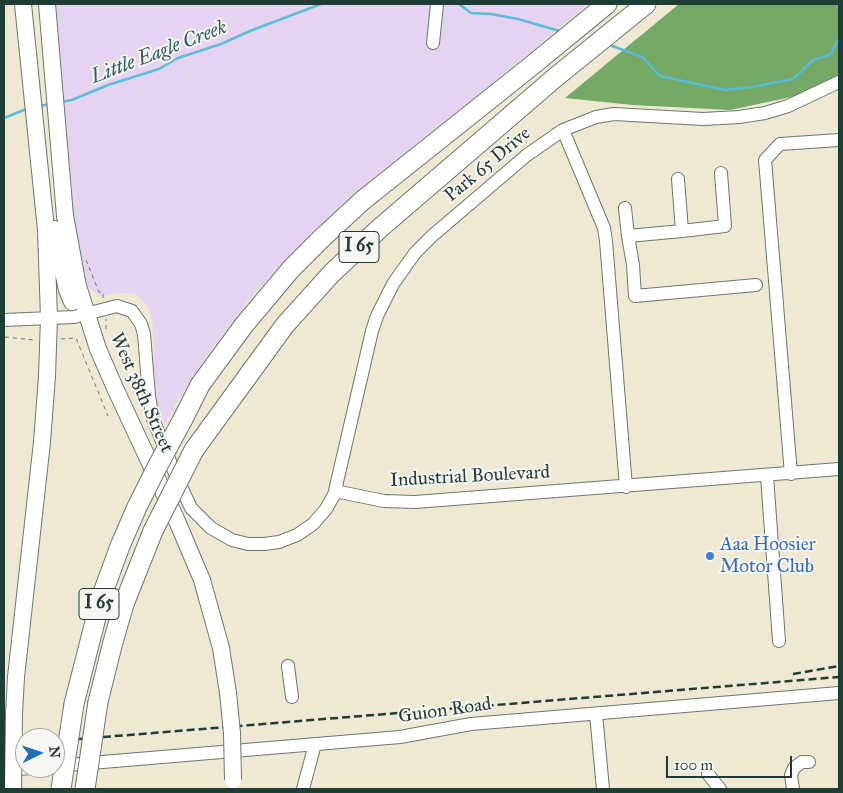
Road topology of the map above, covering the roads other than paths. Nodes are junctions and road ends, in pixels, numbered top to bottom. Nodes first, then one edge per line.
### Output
1 (23, 4) edge
2 (45, 4) edge
3 (437, 4) edge
4 (607, 4) edge
5 (643, 6) edge
6 (434, 37) dead end
7 (839, 82) edge
8 (563, 130) junction
9 (839, 140) edge
10 (721, 173) dead end
11 (678, 178) dead end
12 (625, 208) dead end
13 (44, 209) junction
14 (682, 230) junction
15 (628, 236) junction
16 (756, 285) dead end
17 (86, 314) junction
18 (49, 318) junction
19 (4, 320) edge
20 (839, 470) edge
21 (791, 474) junction
22 (767, 476) junction
23 (626, 487) junction
24 (335, 491) junction
25 (779, 641) dead end
26 (288, 666) dead end
27 (839, 693) edge
28 (292, 697) dead end
29 (596, 714) junction
30 (315, 744) junction
31 (809, 762) dead end
32 (65, 765) edge
33 (708, 774) dead end
34 (233, 785) edge
35 (13, 789) edge
36 (61, 789) edge
37 (85, 789) edge
38 (303, 789) edge
39 (603, 789) edge
40 (720, 789) edge
41 (792, 789) edge

1 - 13 main road
2 - 17 main road, West 38th Street
3 - 6 street
4 - 36 highway, I 65, bridge
5 - 37 highway, I 65, bridge
7 - 8 street, Park 65 Drive
8 - 23 street
8 - 24 street, Park 65 Drive
9 - 21 street
10 - 14 street
11 - 14 street
12 - 15 street
13 - 17 main road
13 - 18 main road
14 - 15 street
15 - 16 street
17 - 18 street
17 - 24 street
17 - 34 main road, West 38th Street, bridge
18 - 19 street
18 - 35 main road, bridge
20 - 21 street, Industrial Boulevard
21 - 22 street, Industrial Boulevard
22 - 23 street, Industrial Boulevard
22 - 25 street
23 - 24 street, Industrial Boulevard
26 - 28 street
27 - 29 street, Guion Road
29 - 30 street, Guion Road
29 - 39 street
30 - 32 street, Guion Road
30 - 38 street
31 - 41 street
33 - 40 street

